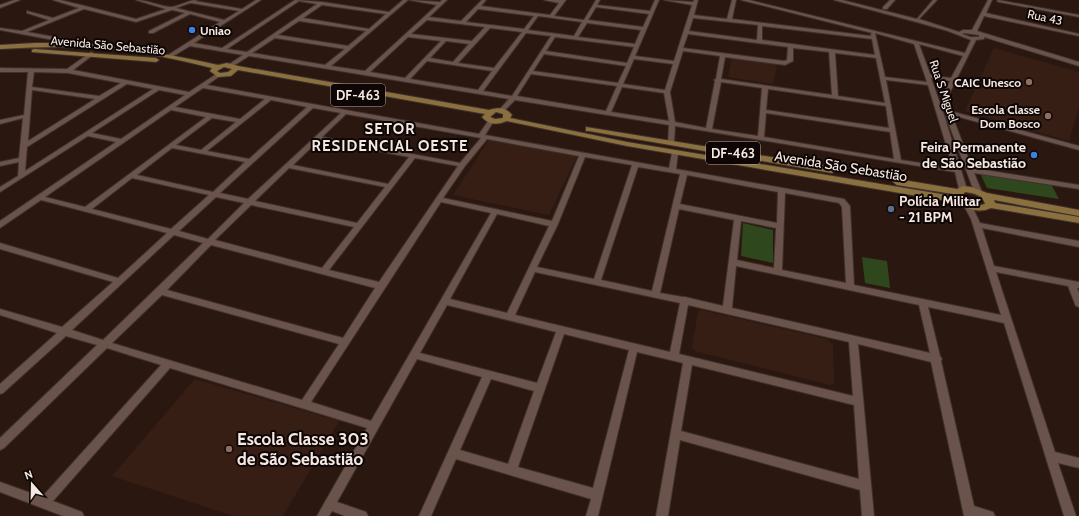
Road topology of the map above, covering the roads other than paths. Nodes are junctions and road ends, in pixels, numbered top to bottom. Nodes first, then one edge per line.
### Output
1 (18, 0) edge
2 (55, 0) edge
3 (138, 0) edge
4 (259, 0) edge
5 (298, 0) edge
6 (340, 0) edge
7 (406, 0) edge
8 (411, 0) edge
9 (445, 0) edge
10 (484, 0) edge
11 (546, 0) edge
12 (598, 0) edge
13 (657, 0) edge
14 (666, 0) edge
15 (734, 0) edge
16 (743, 0) edge
17 (836, 0) edge
18 (854, 0) edge
19 (893, 0) edge
20 (935, 0) edge
21 (990, 0) edge
22 (193, 1) edge
23 (563, 1) edge
24 (999, 1) edge
25 (695, 2) edge
26 (322, 4) junction
27 (440, 4) junction
28 (333, 5) junction
29 (594, 6) junction
30 (0, 7) edge
31 (85, 7) junction
32 (477, 7) junction
33 (171, 8) junction
34 (885, 8) junction
35 (242, 10) junction
36 (29, 12) dead end
37 (189, 13) junction
38 (390, 13) junction
39 (651, 13) junction
40 (983, 14) junction
41 (537, 15) junction
42 (691, 16) junction
43 (1079, 16) edge
44 (551, 17) junction
45 (909, 17) junction
46 (426, 18) junction
47 (919, 18) junction
48 (298, 19) junction
49 (54, 20) junction
50 (729, 20) junction
51 (585, 21) junction
52 (224, 22) junction
53 (463, 22) junction
54 (760, 24) junction
55 (488, 26) junction
56 (1, 29) edge
57 (644, 29) junction
58 (370, 30) junction
59 (966, 30) junction
60 (526, 31) junction
61 (872, 31) junction
62 (24, 32) junction
63 (151, 32) dead end
64 (685, 32) junction
65 (974, 32) junction
66 (407, 34) junction
67 (959, 34) junction
68 (554, 35) junction
69 (1079, 35) edge
70 (274, 36) junction
71 (964, 37) junction
72 (58, 38) junction
73 (575, 38) junction
74 (873, 38) junction
75 (978, 38) junction
76 (444, 40) junction
77 (909, 40) junction
78 (759, 41) junction
79 (41, 44) junction
80 (188, 44) junction
81 (472, 44) junction
82 (930, 45) junction
83 (96, 46) junction
84 (637, 46) junction
85 (790, 46) junction
86 (0, 47) edge
87 (918, 47) junction
88 (349, 48) junction
89 (680, 49) junction
90 (945, 49) junction
91 (222, 50) junction
92 (832, 51) junction
93 (544, 52) junction
94 (0, 53) edge
95 (91, 54) junction
96 (250, 54) junction
97 (723, 55) junction
98 (966, 55) junction
99 (170, 56) junction
100 (633, 57) junction
101 (877, 57) junction
102 (425, 60) junction
103 (676, 62) junction
104 (454, 64) junction
105 (629, 64) junction
106 (1078, 66) edge
107 (326, 67) junction
108 (232, 69) junction
109 (0, 70) edge
110 (31, 70) junction
111 (495, 70) junction
112 (216, 71) junction
113 (68, 72) junction
114 (530, 72) junction
115 (365, 74) junction
116 (927, 75) junction
117 (883, 78) junction
118 (406, 80) junction
119 (717, 80) junction
120 (954, 80) junction
121 (126, 82) junction
122 (930, 85) junction
123 (202, 86) junction
124 (619, 86) junction
125 (765, 87) junction
126 (950, 87) junction
127 (30, 88) junction
128 (158, 88) junction
129 (479, 92) junction
130 (667, 92) junction
131 (190, 94) junction
132 (946, 94) junction
133 (835, 97) junction
134 (100, 98) junction
135 (270, 98) junction
136 (513, 98) junction
137 (312, 105) junction
138 (888, 105) junction
139 (169, 108) junction
140 (346, 111) junction
141 (763, 111) junction
142 (948, 112) junction
143 (608, 113) junction
144 (505, 115) junction
145 (26, 116) junction
146 (211, 116) junction
147 (489, 117) junction
148 (240, 121) junction
149 (0, 122) edge
150 (672, 123) junction
151 (709, 129) junction
152 (891, 130) junction
153 (86, 134) junction
154 (483, 136) junction
155 (761, 137) junction
156 (318, 138) junction
157 (628, 140) junction
158 (121, 141) junction
159 (671, 143) junction
160 (24, 146) junction
161 (171, 146) junction
162 (1079, 148) edge
163 (202, 152) junction
164 (675, 153) junction
165 (583, 154) junction
166 (413, 156) junction
167 (760, 158) junction
168 (22, 159) junction
169 (898, 160) junction
170 (250, 161) junction
171 (636, 163) junction
172 (0, 164) edge
173 (462, 165) junction
174 (289, 166) junction
175 (761, 168) junction
176 (672, 170) junction
177 (958, 170) junction
178 (970, 170) junction
179 (684, 172) junction
180 (20, 176) junction
181 (131, 176) junction
182 (390, 186) junction
183 (1079, 187) edge
184 (0, 190) edge
185 (782, 190) junction
186 (213, 194) junction
187 (962, 196) junction
188 (40, 198) junction
189 (440, 200) junction
190 (984, 200) junction
191 (249, 202) junction
192 (676, 206) junction
193 (86, 210) junction
194 (495, 212) junction
195 (1079, 213) edge
196 (738, 218) junction
197 (1079, 220) edge
198 (976, 222) junction
199 (554, 224) junction
200 (0, 225) edge
201 (359, 226) junction
202 (781, 226) junction
203 (172, 233) junction
204 (209, 243) junction
205 (1079, 244) edge
206 (0, 246) edge
207 (732, 262) junction
208 (990, 268) junction
209 (533, 269) junction
210 (324, 271) junction
211 (778, 271) junction
212 (119, 281) junction
213 (597, 281) junction
214 (1075, 285) edge
215 (381, 286) junction
216 (850, 286) junction
217 (160, 291) junction
218 (655, 294) junction
219 (685, 300) junction
220 (445, 301) junction
221 (923, 302) junction
222 (1079, 304) edge
223 (727, 310) junction
224 (0, 312) edge
225 (510, 316) junction
226 (1007, 320) junction
227 (561, 329) junction
228 (64, 332) junction
229 (853, 339) junction
230 (345, 342) junction
231 (106, 344) junction
232 (634, 347) junction
233 (415, 355) junction
234 (674, 356) junction
235 (937, 359) junction
236 (688, 360) junction
237 (169, 363) junction
238 (488, 374) junction
239 (540, 388) junction
240 (0, 390) edge
241 (859, 402) junction
242 (304, 405) junction
243 (374, 426) junction
244 (675, 434) junction
245 (0, 445) edge
246 (453, 453) junction
247 (1051, 456) junction
248 (1079, 463) edge
249 (511, 470) junction
250 (866, 486) junction
251 (0, 487) edge
252 (597, 495) junction
253 (44, 503) junction
254 (330, 505) junction
255 (970, 513) edge
256 (78, 516) edge
257 (323, 516) edge
258 (362, 516) edge
259 (425, 516) edge
260 (592, 516) edge
261 (663, 516) edge
262 (868, 516) edge
263 (989, 516) edge
264 (1070, 516) edge

1 - 30 street
2 - 31 street
3 - 33 street
4 - 35 street
5 - 26 street
5 - 91 street
6 - 28 street
7 - 38 street
8 - 27 street
9 - 27 street
10 - 32 street
11 - 23 street
12 - 29 street
13 - 39 street
14 - 25 street
15 - 50 street
16 - 61 street, Rua S Miguel
17 - 45 street
18 - 34 street
19 - 34 street
20 - 47 street
21 - 40 street
22 - 33 street
22 - 35 street
23 - 44 street
24 - 43 street
25 - 42 street
26 - 28 street
26 - 48 street
27 - 46 street
28 - 38 street
29 - 39 street
29 - 51 street
31 - 33 street
31 - 49 street
32 - 41 street
32 - 53 street
33 - 37 street
34 - 45 street
35 - 52 street
36 - 49 street
37 - 52 street
37 - 63 street
38 - 58 street
39 - 57 street
40 - 65 street
40 - 69 street, Rua 43
41 - 44 street
41 - 60 street
42 - 50 street
42 - 64 street
44 - 51 street
45 - 47 street
45 - 67 street
46 - 53 street
46 - 66 street
47 - 59 street
48 - 58 street
48 - 70 street
49 - 62 street
50 - 54 street
51 - 57 street
51 - 73 street
52 - 80 street
53 - 55 street
54 - 74 street
54 - 78 street
55 - 60 street
55 - 81 street
56 - 62 street
57 - 84 street
58 - 88 street
59 - 65 street
59 - 67 street
60 - 68 street
60 - 111 street
61 - 74 street
61 - 77 street, Rua S Miguel
62 - 72 street
64 - 78 street
64 - 89 street
65 - 75 street
66 - 76 street
66 - 115 street
67 - 71 street
68 - 73 street
68 - 93 street
70 - 88 street
70 - 96 street
71 - 75 street
71 - 90 street
72 - 79 street
72 - 83 street
73 - 84 street
74 - 101 street
75 - 98 street
75 - 106 street
76 - 81 street
76 - 102 street
77 - 82 street
77 - 87 street, Rua S Miguel
78 - 85 street
79 - 83 main road, Avenida São Sebastião / DF-463
79 - 86 main road, Avenida São Sebastião / DF-463
80 - 91 street
80 - 99 street
81 - 104 street
82 - 87 street
82 - 90 street
83 - 99 main road, Avenida São Sebastião / DF-463
84 - 100 street
85 - 92 street
85 - 97 street
87 - 116 street, Rua S Miguel
88 - 107 street
89 - 97 street
89 - 103 street
90 - 98 street
91 - 96 street
92 - 101 street
92 - 133 street
93 - 105 street
93 - 114 street
94 - 95 main road, Avenida São Sebastião / DF-463
95 - 112 main road, Avenida São Sebastião / DF-463
95 - 113 street
96 - 107 street
96 - 108 street
97 - 119 street
98 - 120 street
99 - 112 main road, Avenida São Sebastião / DF-463
100 - 103 street
100 - 105 street
101 - 117 street
102 - 104 street
102 - 118 street
103 - 130 street
104 - 111 street
105 - 124 street
107 - 115 street
108 - 112 main road, DF-463
108 - 147 main road, DF-463
109 - 110 street
110 - 113 street
110 - 127 street
111 - 129 street
112 - 123 street
113 - 121 street
114 - 124 street
114 - 136 street
115 - 118 street
116 - 120 street
116 - 122 street, Rua S Miguel
117 - 122 street
117 - 138 street
118 - 129 street
119 - 125 street
119 - 151 street
120 - 126 street
121 - 128 street
121 - 134 street
122 - 126 street
122 - 132 street
122 - 177 street, Rua S Miguel
123 - 131 street
123 - 135 street
124 - 130 street
124 - 143 street
125 - 133 street
125 - 141 street
126 - 132 street
127 - 134 street
127 - 145 street
128 - 131 street
128 - 153 street
129 - 136 street
130 - 150 street
131 - 139 street
132 - 142 street
133 - 138 street
134 - 160 street
135 - 137 street
135 - 148 street
136 - 143 street
136 - 144 street
137 - 140 street
137 - 170 street
138 - 152 street
139 - 146 street
139 - 158 street
140 - 154 street
140 - 156 street
141 - 152 street
141 - 155 street
142 - 162 street
142 - 178 street
143 - 150 street
144 - 147 main road, DF-463
144 - 147 main road, DF-463
144 - 157 main road, Avenida São Sebastião / DF-463
145 - 149 street
145 - 160 street
146 - 148 street
146 - 161 street
147 - 154 street
148 - 163 street
150 - 151 street
150 - 159 street
151 - 155 street
152 - 169 street
153 - 158 street
153 - 180 street
154 - 165 street
154 - 173 street
155 - 169 street
156 - 166 street
156 - 174 street
157 - 159 main road, Avenida São Sebastião / DF-463
157 - 164 main road, Avenida São Sebastião / DF-463
158 - 188 street
159 - 167 main road, Avenida São Sebastião / DF-463
160 - 168 street
161 - 163 street
161 - 181 street
163 - 170 street
164 - 175 main road, Avenida São Sebastião / DF-463
164 - 176 street
165 - 171 street
165 - 199 street
166 - 173 street
166 - 182 street
167 - 175 main road
167 - 187 main road, Avenida São Sebastião / DF-463
168 - 172 street
168 - 180 street
169 - 177 street
170 - 186 street
171 - 176 street
171 - 213 street
173 - 189 street
174 - 182 street
174 - 191 street
175 - 187 main road, Avenida São Sebastião / DF-463
176 - 179 street
177 - 187 street, Rua S Miguel
178 - 183 street
178 - 190 street
179 - 185 street
179 - 192 street
180 - 184 street
181 - 186 street
181 - 193 street
182 - 201 street
185 - 202 street
185 - 216 street
186 - 191 street
186 - 203 street
187 - 190 main road, DF-463
187 - 190 main road, DF-463
187 - 198 street, Rua S Miguel
188 - 193 street
188 - 200 street
189 - 194 street
189 - 215 street
190 - 195 main road, DF-463
190 - 197 main road, DF-463
190 - 198 street
191 - 201 street
191 - 204 street
192 - 196 street
192 - 218 street
193 - 203 street
194 - 199 street
194 - 220 street
196 - 202 street
196 - 207 street
198 - 205 street
198 - 208 street, Rua S Miguel
199 - 209 street
201 - 210 street
202 - 211 street
203 - 204 street
203 - 212 street
204 - 210 street
204 - 217 street
206 - 212 street
207 - 211 street
207 - 223 street
208 - 214 street
208 - 226 street, Rua S Miguel
209 - 213 street
209 - 225 street
210 - 215 street
211 - 216 street
212 - 228 street
213 - 218 street
214 - 222 street
215 - 230 street
216 - 221 street
217 - 230 street
217 - 231 street
218 - 219 street
219 - 223 street
219 - 234 street
220 - 225 street
220 - 233 street
221 - 226 street
221 - 235 street
223 - 229 street
224 - 228 street
225 - 227 street
226 - 247 street, Rua S Miguel
227 - 232 street
227 - 239 street
228 - 231 street
228 - 240 street
229 - 235 street
229 - 241 street
230 - 242 street
231 - 237 street
231 - 245 street
232 - 234 street
232 - 252 street
233 - 238 street
233 - 243 street
234 - 236 street
235 - 255 street
236 - 241 street
236 - 244 street
237 - 242 street
237 - 253 street
238 - 239 street
238 - 246 street
239 - 249 street
241 - 250 street
242 - 243 street
243 - 254 street
244 - 250 street
244 - 261 street
246 - 249 street
246 - 259 street
247 - 248 street
247 - 264 street, Rua S Miguel
249 - 252 street
250 - 262 street
251 - 253 street
252 - 260 street
253 - 256 street
254 - 257 street
254 - 258 street
255 - 263 street

